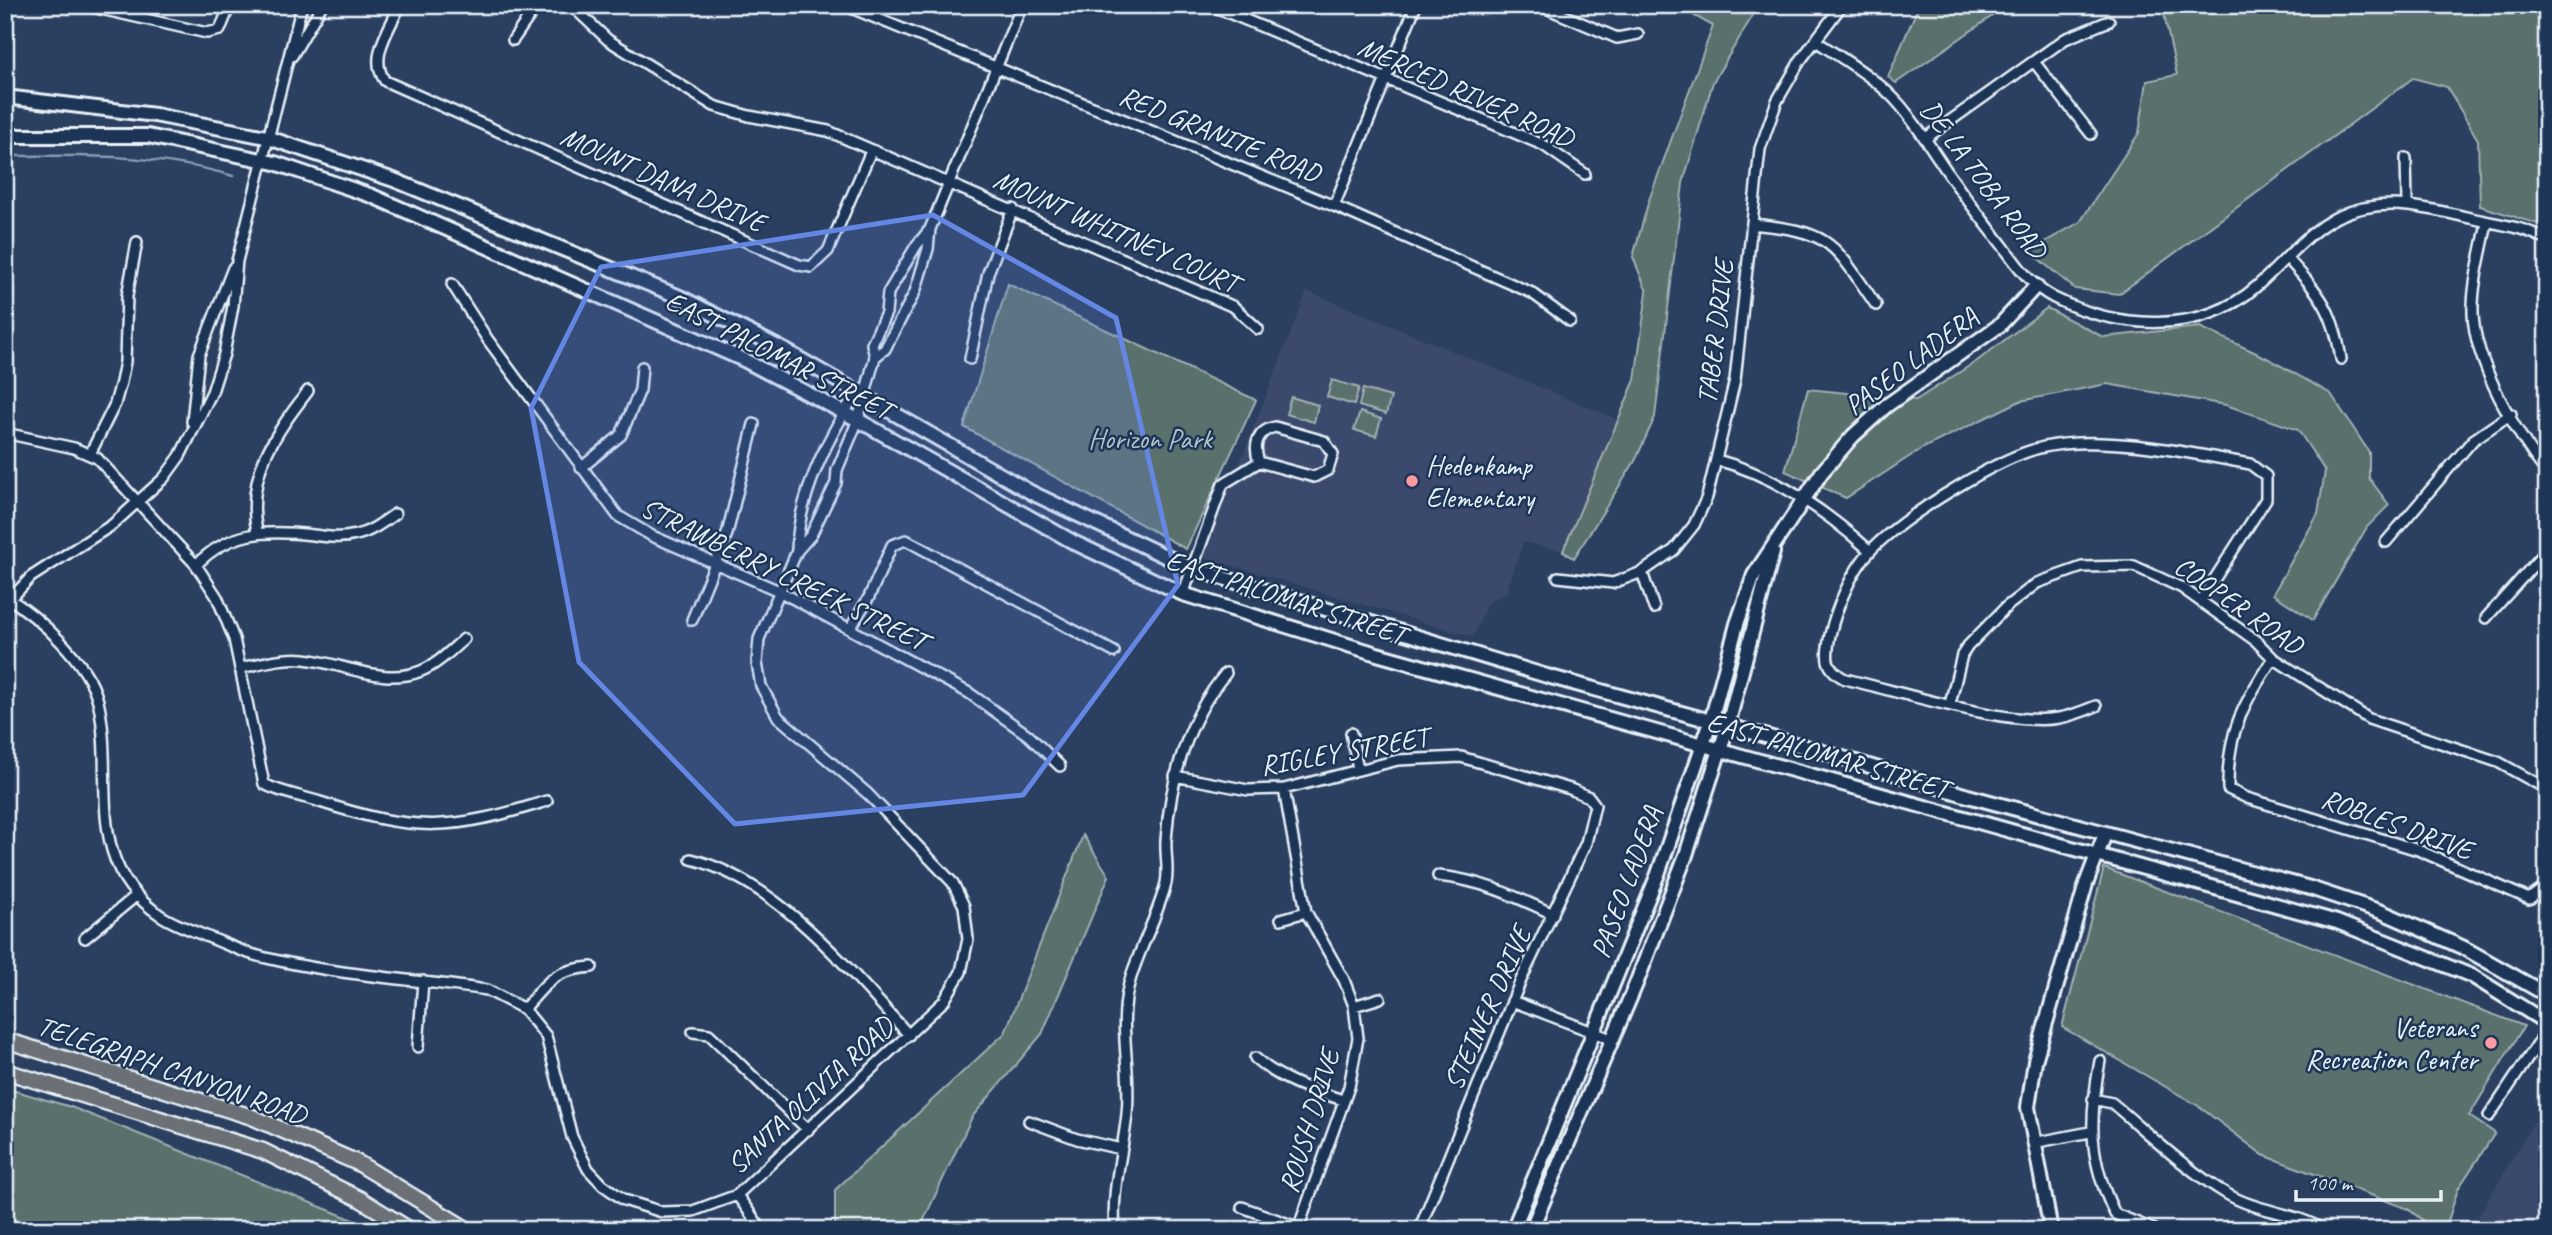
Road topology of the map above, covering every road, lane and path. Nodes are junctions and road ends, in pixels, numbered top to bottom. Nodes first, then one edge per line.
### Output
1 (83, 5) edge
2 (230, 5) edge
3 (302, 5) edge
4 (322, 5) edge
5 (400, 5) edge
6 (537, 5) edge
7 (571, 5) edge
8 (844, 5) edge
9 (1022, 5) edge
10 (1210, 5) edge
11 (1416, 5) edge
12 (1539, 5) edge
13 (1842, 5) edge
14 (2109, 21) dead end
15 (1639, 34) dead end
16 (513, 40) dead end
17 (1816, 41) junction
18 (289, 60) junction
19 (2035, 63) junction
20 (996, 67) junction
21 (1385, 79) junction
22 (5, 97) edge
23 (2091, 134) dead end
24 (5, 136) edge
25 (266, 137) junction
26 (1926, 138) junction
27 (871, 151) junction
28 (2406, 158) dead end
29 (261, 159) junction
30 (1585, 174) dead end
31 (950, 183) junction
32 (2407, 203) junction
33 (1334, 206) junction
34 (1013, 209) junction
35 (2487, 222) junction
36 (1752, 224) junction
37 (930, 229) junction
38 (2547, 240) edge
39 (137, 242) dead end
40 (2287, 258) junction
41 (236, 261) junction
42 (452, 284) dead end
43 (2036, 286) junction
44 (1875, 305) dead end
45 (1570, 321) dead end
46 (1258, 329) dead end
47 (875, 357) junction
48 (970, 359) dead end
49 (2341, 359) dead end
50 (642, 367) dead end
51 (308, 391) dead end
52 (861, 395) junction
53 (845, 413) junction
54 (2511, 414) junction
55 (858, 420) junction
56 (754, 424) dead end
57 (191, 431) junction
58 (5, 433) edge
59 (89, 454) junction
60 (1717, 460) junction
61 (1259, 462) junction
62 (581, 468) junction
63 (2547, 473) edge
64 (138, 501) junction
65 (1803, 501) junction
66 (395, 514) dead end
67 (257, 532) junction
68 (2386, 542) dead end
69 (1774, 548) junction
70 (2547, 550) edge
71 (797, 551) junction
72 (1870, 551) junction
73 (716, 562) junction
74 (196, 565) junction
75 (1190, 568) junction
76 (1642, 572) junction
77 (1558, 577) dead end
78 (779, 591) junction
79 (1183, 594) junction
80 (7, 600) edge
81 (2201, 600) junction
82 (1654, 608) dead end
83 (2486, 618) dead end
84 (692, 620) dead end
85 (850, 629) junction
86 (464, 639) dead end
87 (1114, 652) dead end
88 (2273, 658) junction
89 (240, 668) junction
90 (1226, 673) dead end
91 (1950, 704) junction
92 (2095, 706) dead end
93 (1711, 721) junction
94 (1728, 725) junction
95 (1351, 733) dead end
96 (1701, 744) junction
97 (1719, 749) junction
98 (1060, 766) dead end
99 (1358, 769) junction
100 (1175, 776) junction
101 (1284, 789) junction
102 (2547, 789) edge
103 (547, 801) dead end
104 (1594, 805) joint
105 (2105, 834) junction
106 (2096, 855) junction
107 (691, 859) dead end
108 (1438, 876) dead end
109 (2547, 886) edge
110 (137, 895) junction
111 (1306, 912) junction
112 (1553, 914) junction
113 (1281, 919) dead end
114 (85, 937) dead end
115 (592, 967) dead end
116 (424, 981) junction
117 (2547, 995) edge
118 (1380, 998) dead end
119 (1512, 1001) junction
120 (1354, 1006) junction
121 (524, 1009) junction
122 (2547, 1023) edge
123 (2547, 1030) edge
124 (694, 1032) dead end
125 (1593, 1033) junction
126 (909, 1035) junction
127 (1611, 1039) junction
128 (5, 1040) edge
129 (418, 1047) dead end
130 (1255, 1058) dead end
131 (2100, 1061) dead end
132 (5, 1071) edge
133 (2093, 1099) junction
134 (1343, 1100) junction
135 (2488, 1116) dead end
136 (1029, 1121) dead end
137 (808, 1130) junction
138 (2090, 1132) junction
139 (2033, 1143) junction
140 (1121, 1149) junction
141 (737, 1195) junction
142 (1242, 1208) dead end
143 (1301, 1229) edge
144 (2323, 1229) edge
145 (410, 1230) edge
146 (468, 1230) edge
147 (762, 1230) edge
148 (1115, 1230) edge
149 (1419, 1230) edge
150 (1513, 1230) edge
151 (1531, 1230) edge
152 (2051, 1230) edge
153 (2155, 1230) edge

1 - 2 street
3 - 18 street
4 - 18 street
5 - 27 street, MOUNT DANA DRIVE
6 - 16 street
7 - 27 street, MOUNT WHITNEY COURT
8 - 20 street, RED GRANITE ROAD
9 - 20 street, SANTA OLIVIA ROAD
10 - 21 street, MERCED RIVER ROAD
11 - 21 street
12 - 15 street
13 - 17 street, TABER DRIVE
14 - 19 street
17 - 26 street, DE LA TOBA ROAD
17 - 36 street, TABER DRIVE
18 - 25 street
19 - 23 street
19 - 26 street
20 - 31 street, SANTA OLIVIA ROAD
20 - 33 street, RED GRANITE ROAD
21 - 30 street, MERCED RIVER ROAD
21 - 33 street
22 - 25 main road, EAST PALOMAR STREET
24 - 29 main road, EAST PALOMAR STREET
25 - 29 street
25 - 52 main road, EAST PALOMAR STREET
26 - 43 street, DE LA TOBA ROAD
27 - 31 street, MOUNT WHITNEY COURT
28 - 32 street
29 - 41 street
29 - 53 main road, EAST PALOMAR STREET
31 - 34 street, MOUNT WHITNEY COURT
31 - 37 street, SANTA OLIVIA ROAD
32 - 35 street, DE LA TOBA ROAD
32 - 40 street, DE LA TOBA ROAD
33 - 45 street, RED GRANITE ROAD
34 - 46 street, MOUNT WHITNEY COURT
34 - 48 street
35 - 38 street, DE LA TOBA ROAD
35 - 54 street
36 - 44 street
36 - 60 street, TABER DRIVE
37 - 47 street, SANTA OLIVIA ROAD
37 - 47 street, SANTA OLIVIA ROAD
39 - 59 street
40 - 43 street, DE LA TOBA ROAD
40 - 49 street
41 - 57 street
41 - 57 street
42 - 62 street, STRAWBERRY CREEK STREET
43 - 65 main road, PASEO LADERA
47 - 52 street, SANTA OLIVIA ROAD
50 - 62 street
51 - 67 street
52 - 53 street, SANTA OLIVIA ROAD
52 - 55 street, SANTA OLIVIA ROAD
52 - 75 main road, EAST PALOMAR STREET
53 - 55 main road, EAST PALOMAR STREET
53 - 71 street, SANTA OLIVIA ROAD
54 - 63 street
54 - 68 street
55 - 71 street, SANTA OLIVIA ROAD
55 - 79 main road, EAST PALOMAR STREET
56 - 73 street
57 - 64 street
58 - 59 street
59 - 64 street
60 - 65 street
60 - 76 street, TABER DRIVE
61 - 61 street
61 - 75 street
62 - 73 street, STRAWBERRY CREEK STREET
64 - 74 street
64 - 80 street
65 - 69 main road, PASEO LADERA
65 - 72 street
66 - 67 street
67 - 74 street
69 - 93 main road, PASEO LADERA
69 - 94 main road, PASEO LADERA
70 - 83 street
71 - 78 street, SANTA OLIVIA ROAD
72 - 81 street
72 - 91 street
73 - 78 street, STRAWBERRY CREEK STREET
73 - 84 street
74 - 89 street
75 - 79 street
75 - 93 main road, EAST PALOMAR STREET
76 - 77 street, TABER DRIVE
76 - 82 street
78 - 85 street, STRAWBERRY CREEK STREET
78 - 126 street, SANTA OLIVIA ROAD
79 - 96 main road, EAST PALOMAR STREET
80 - 110 street, SANTA OLIVIA ROAD
81 - 88 street, COOPER ROAD
81 - 91 street, COOPER ROAD
85 - 87 street
85 - 98 street, STRAWBERRY CREEK STREET
86 - 89 street
88 - 102 street, COOPER ROAD
88 - 109 street, ROBLES DRIVE
89 - 103 street
90 - 100 street
91 - 92 street
93 - 94 main road, EAST PALOMAR STREET
93 - 96 main road, PASEO LADERA
94 - 97 main road, PASEO LADERA
94 - 105 main road, EAST PALOMAR STREET
95 - 99 street
96 - 97 main road, EAST PALOMAR STREET
96 - 125 main road, PASEO LADERA
97 - 106 main road, EAST PALOMAR STREET
97 - 127 main road, PASEO LADERA
99 - 101 street, RIGLEY STREET
99 - 104 street, RIGLEY STREET
100 - 101 street, RIGLEY STREET
100 - 140 street
101 - 111 street, ROUSH DRIVE
104 - 112 street, STEINER DRIVE
105 - 106 main road
105 - 117 main road, EAST PALOMAR STREET
106 - 122 main road, EAST PALOMAR STREET
106 - 139 main road
107 - 126 street
108 - 112 street
110 - 114 street
110 - 116 street, SANTA OLIVIA ROAD
111 - 113 street
111 - 120 street, ROUSH DRIVE
112 - 119 street, STEINER DRIVE
115 - 121 street
116 - 121 street, SANTA OLIVIA ROAD
116 - 129 street
118 - 120 street
119 - 125 street
119 - 149 street, STEINER DRIVE
120 - 134 street, ROUSH DRIVE
121 - 141 street, SANTA OLIVIA ROAD
123 - 135 street
124 - 137 street
125 - 127 street
125 - 150 main road, PASEO LADERA
126 - 137 street, SANTA OLIVIA ROAD
127 - 151 main road, PASEO LADERA
128 - 146 main road, TELEGRAPH CANYON ROAD
130 - 134 street
131 - 133 street
132 - 145 main road, TELEGRAPH CANYON ROAD
133 - 138 street
133 - 144 street
134 - 143 street, ROUSH DRIVE
136 - 140 street
137 - 141 street, SANTA OLIVIA ROAD
138 - 139 street
138 - 153 street
139 - 152 main road
140 - 148 street
141 - 147 street
142 - 143 street

